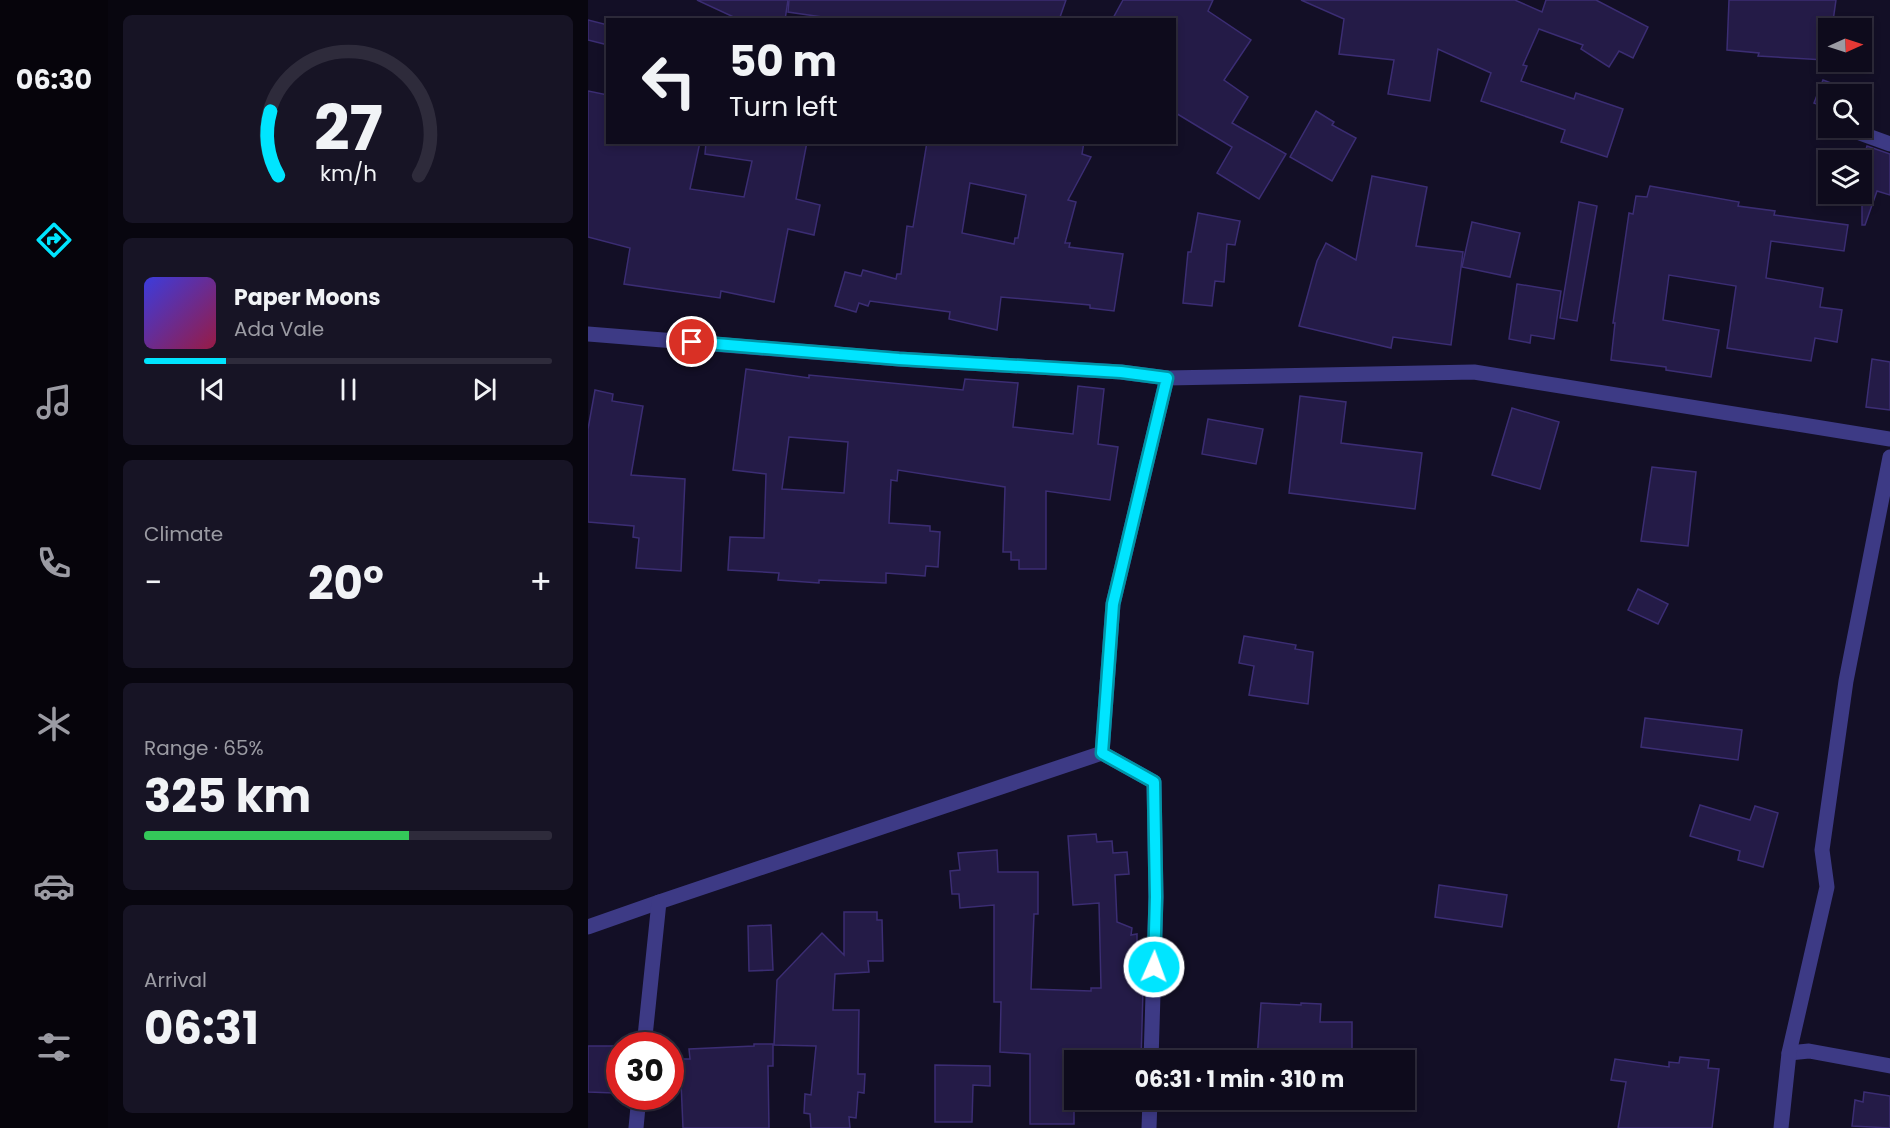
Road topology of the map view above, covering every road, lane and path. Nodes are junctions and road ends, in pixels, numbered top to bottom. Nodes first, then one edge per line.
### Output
1 (1872, 137) edge
2 (1890, 144) edge
3 (588, 334) edge
4 (1167, 378) junction
5 (1890, 439) edge
6 (1890, 457) edge
7 (1102, 753) junction
8 (659, 902) junction
9 (588, 927) edge
10 (645, 1032) edge
11 (1151, 1050) edge
12 (1789, 1053) junction
13 (1890, 1066) edge
14 (638, 1110) edge
15 (1150, 1110) edge
16 (636, 1128) edge
17 (1149, 1128) edge
18 (1780, 1128) edge

1 - 2 street
3 - 4 street
4 - 5 street
4 - 7 street
6 - 12 street
7 - 8 street
7 - 11 street
8 - 9 street
8 - 10 street
12 - 13 street
12 - 18 street
14 - 16 street
15 - 17 street

